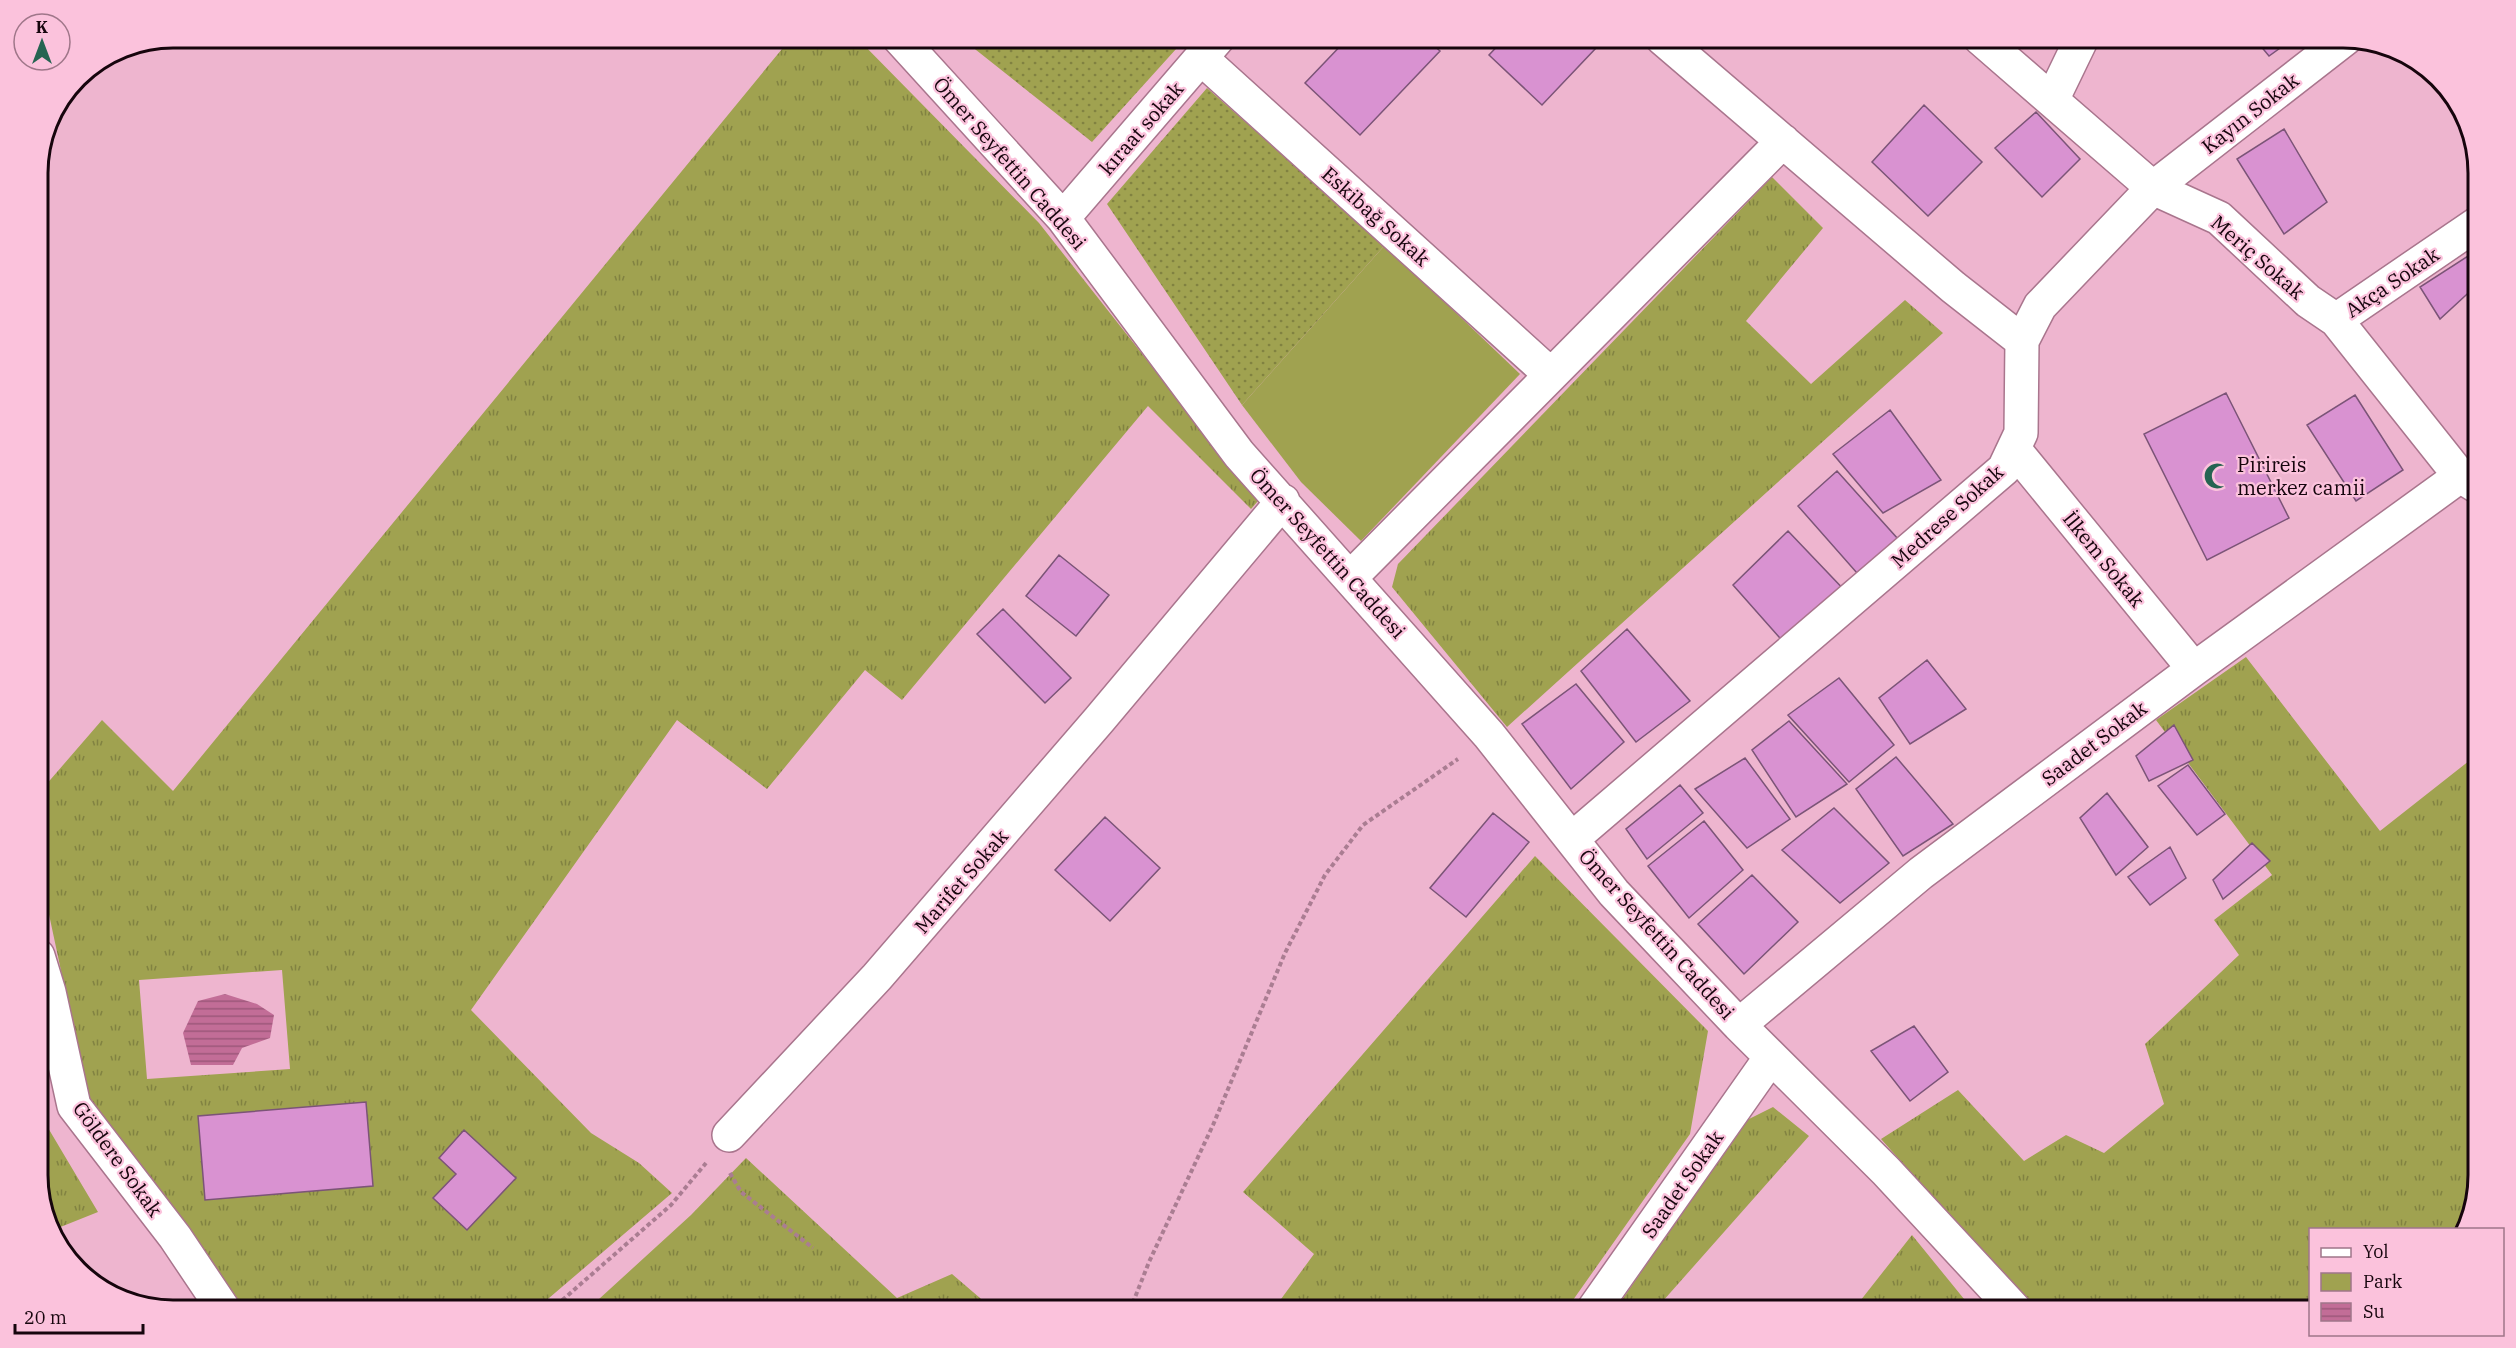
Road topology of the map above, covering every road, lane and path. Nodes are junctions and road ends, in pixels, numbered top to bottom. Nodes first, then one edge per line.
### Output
1 (908, 48) edge
2 (1209, 48) edge
3 (1674, 48) edge
4 (1992, 48) edge
5 (2077, 48) edge
6 (2333, 48) edge
7 (2053, 98) junction
8 (1783, 141) junction
9 (2153, 188) junction
10 (1064, 218) junction
11 (2468, 230) edge
12 (2336, 320) junction
13 (2022, 341) junction
14 (1551, 375) junction
15 (2014, 449) junction
16 (2468, 480) edge
17 (2468, 482) edge
18 (1283, 501) junction
19 (1350, 578) junction
20 (2194, 669) junction
21 (1489, 735) junction
22 (1572, 839) junction
23 (48, 989) edge
24 (1739, 1025) junction
25 (1771, 1057) junction
26 (729, 1135) junction
27 (813, 1248) dead end
28 (217, 1300) edge
29 (563, 1300) edge
30 (1134, 1300) edge
31 (1601, 1300) edge
32 (2005, 1300) edge

1 - 10 street, Ömer Seyfettin Caddesi
2 - 10 street, kıraat sokak
2 - 14 street, Eskibağ Sokak
3 - 8 street
4 - 7 street, Meriç Sokak
5 - 7 street
6 - 9 street, Kayın Sokak
7 - 9 street, Meriç Sokak
8 - 13 street
8 - 14 street
9 - 12 street, Meriç Sokak
9 - 13 street, Kayın Sokak
10 - 18 street, Ömer Seyfettin Caddesi
11 - 12 street, Akça Sokak
12 - 16 street, Meriç Sokak
13 - 15 street, Medrese Sokak
14 - 19 street
15 - 20 street, İlkem Sokak
15 - 22 street, Medrese Sokak
17 - 20 street, Saadet Sokak
18 - 19 street, Ömer Seyfettin Caddesi
18 - 26 street, Marifet Sokak
19 - 21 street, Ömer Seyfettin Caddesi
20 - 24 street, Saadet Sokak
21 - 22 street, Ömer Seyfettin Caddesi
21 - 30 path
22 - 24 street, Ömer Seyfettin Caddesi
23 - 28 street, Göldere Sokak
24 - 25 street, Ömer Seyfettin Caddesi
25 - 31 street, Saadet Sokak
25 - 32 street, Ömer Seyfettin Caddesi
26 - 27 path
26 - 29 path

